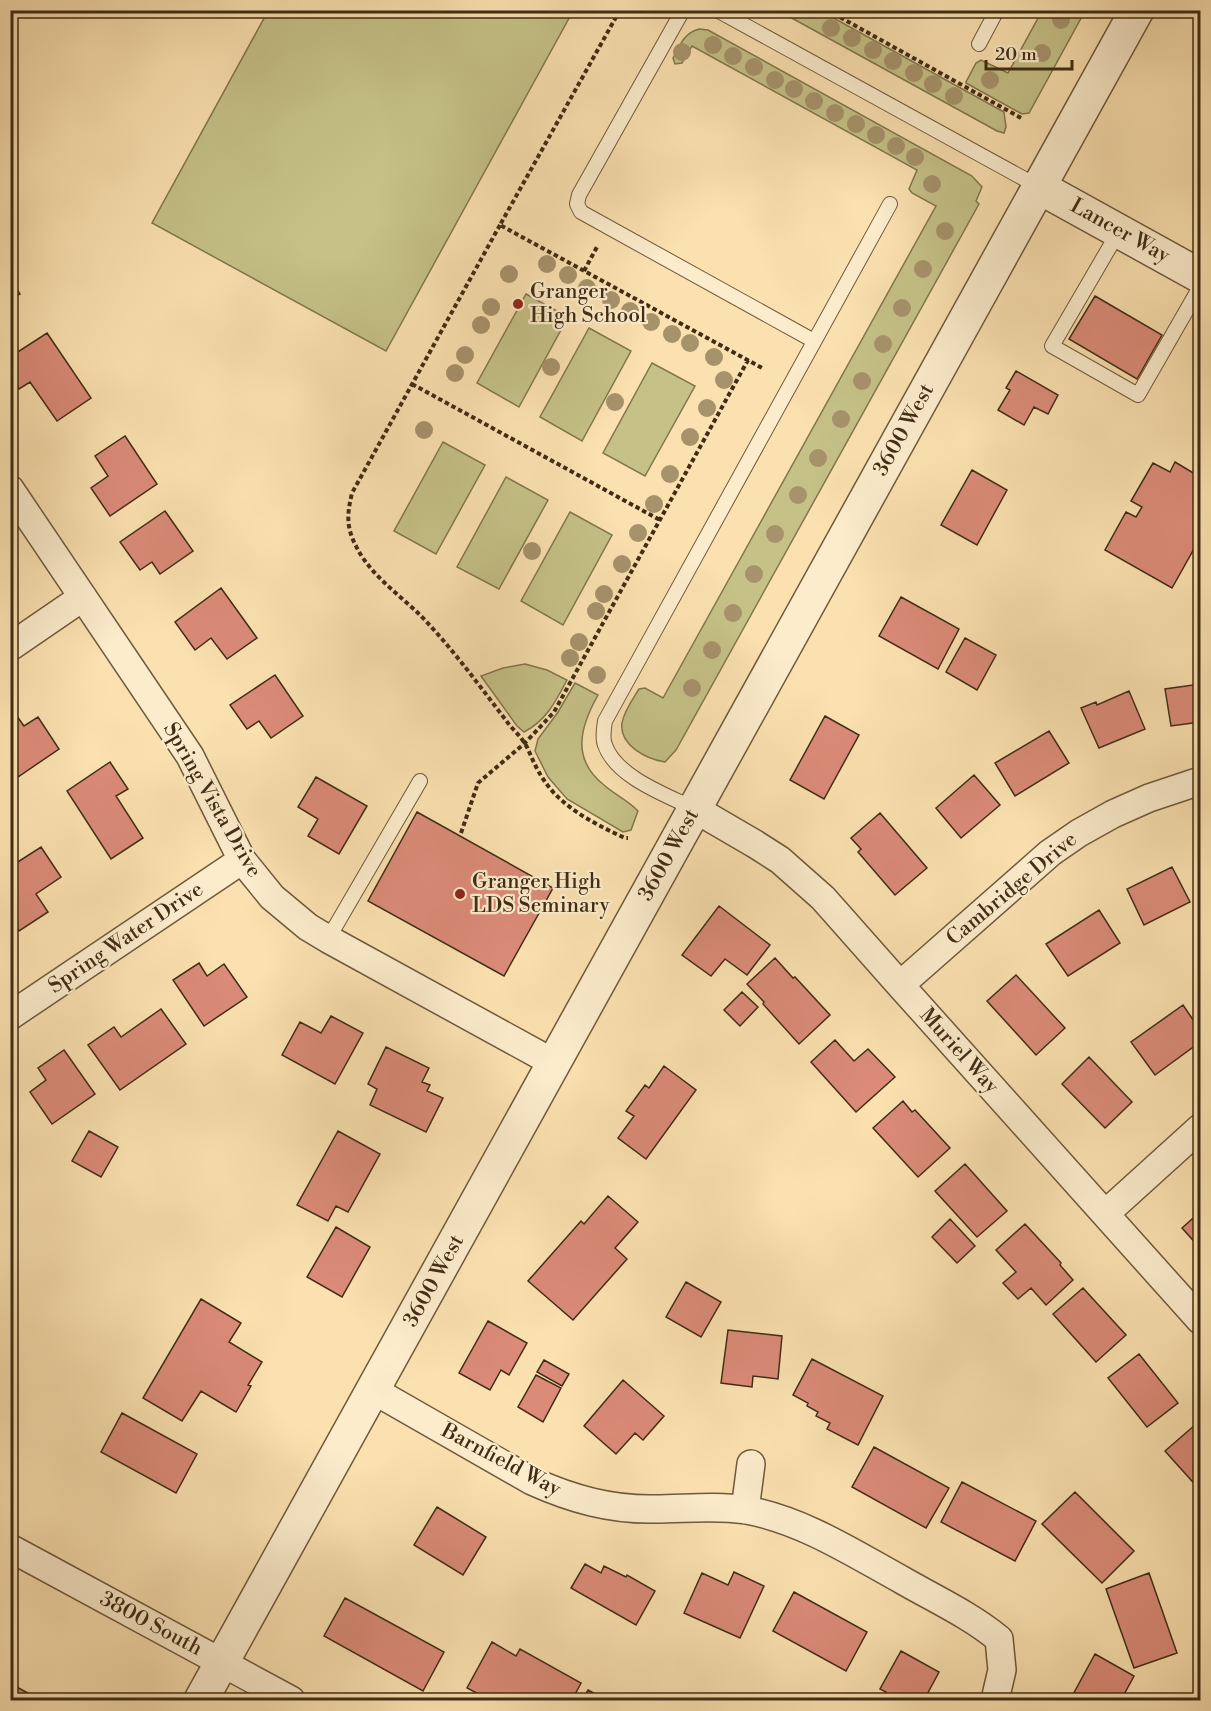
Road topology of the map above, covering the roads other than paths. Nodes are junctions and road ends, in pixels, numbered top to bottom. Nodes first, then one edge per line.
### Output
1 (683, 10) edge
2 (717, 10) edge
3 (997, 10) edge
4 (1137, 10) edge
5 (979, 44) dead end
6 (1039, 187) junction
7 (890, 204) dead end
8 (1119, 231) junction
9 (1200, 276) edge
10 (1200, 287) edge
11 (814, 341) junction
12 (10, 489) edge
13 (83, 597) junction
14 (10, 647) edge
15 (420, 781) dead end
16 (1200, 781) edge
17 (695, 809) junction
18 (242, 860) junction
19 (328, 939) junction
20 (900, 985) junction
21 (10, 1016) edge
22 (554, 1063) junction
23 (1200, 1128) edge
24 (1106, 1214) junction
25 (1200, 1320) edge
26 (373, 1390) junction
27 (751, 1464) dead end
28 (745, 1510) junction
29 (10, 1548) edge
30 (222, 1663) junction
31 (201, 1701) edge
32 (291, 1701) edge
33 (995, 1701) edge

1 - 11 lane
2 - 6 lane
3 - 5 lane
4 - 6 street, 3600 West
6 - 8 street, Lancer Way
6 - 17 street, 3600 West
7 - 11 lane
8 - 9 street, Lancer Way
8 - 10 lane
11 - 17 lane
12 - 13 street, Spring Vista Drive
13 - 14 street
13 - 18 street, Spring Vista Drive
15 - 19 lane
16 - 20 street, Cambridge Drive
17 - 20 street, Muriel Way
17 - 22 street, 3600 West
18 - 19 street, Spring Vista Drive
18 - 21 street, Spring Water Drive
19 - 22 street, Spring Vista Drive
20 - 24 street, Muriel Way
22 - 26 street, 3600 West
23 - 24 street
24 - 25 street, Muriel Way
26 - 28 street, Barnfield Way
26 - 30 street, 3600 West
27 - 28 street
28 - 33 street, Barnfield Way
29 - 30 street, 3800 South
30 - 31 street, 3600 West
30 - 32 street, 3800 South

